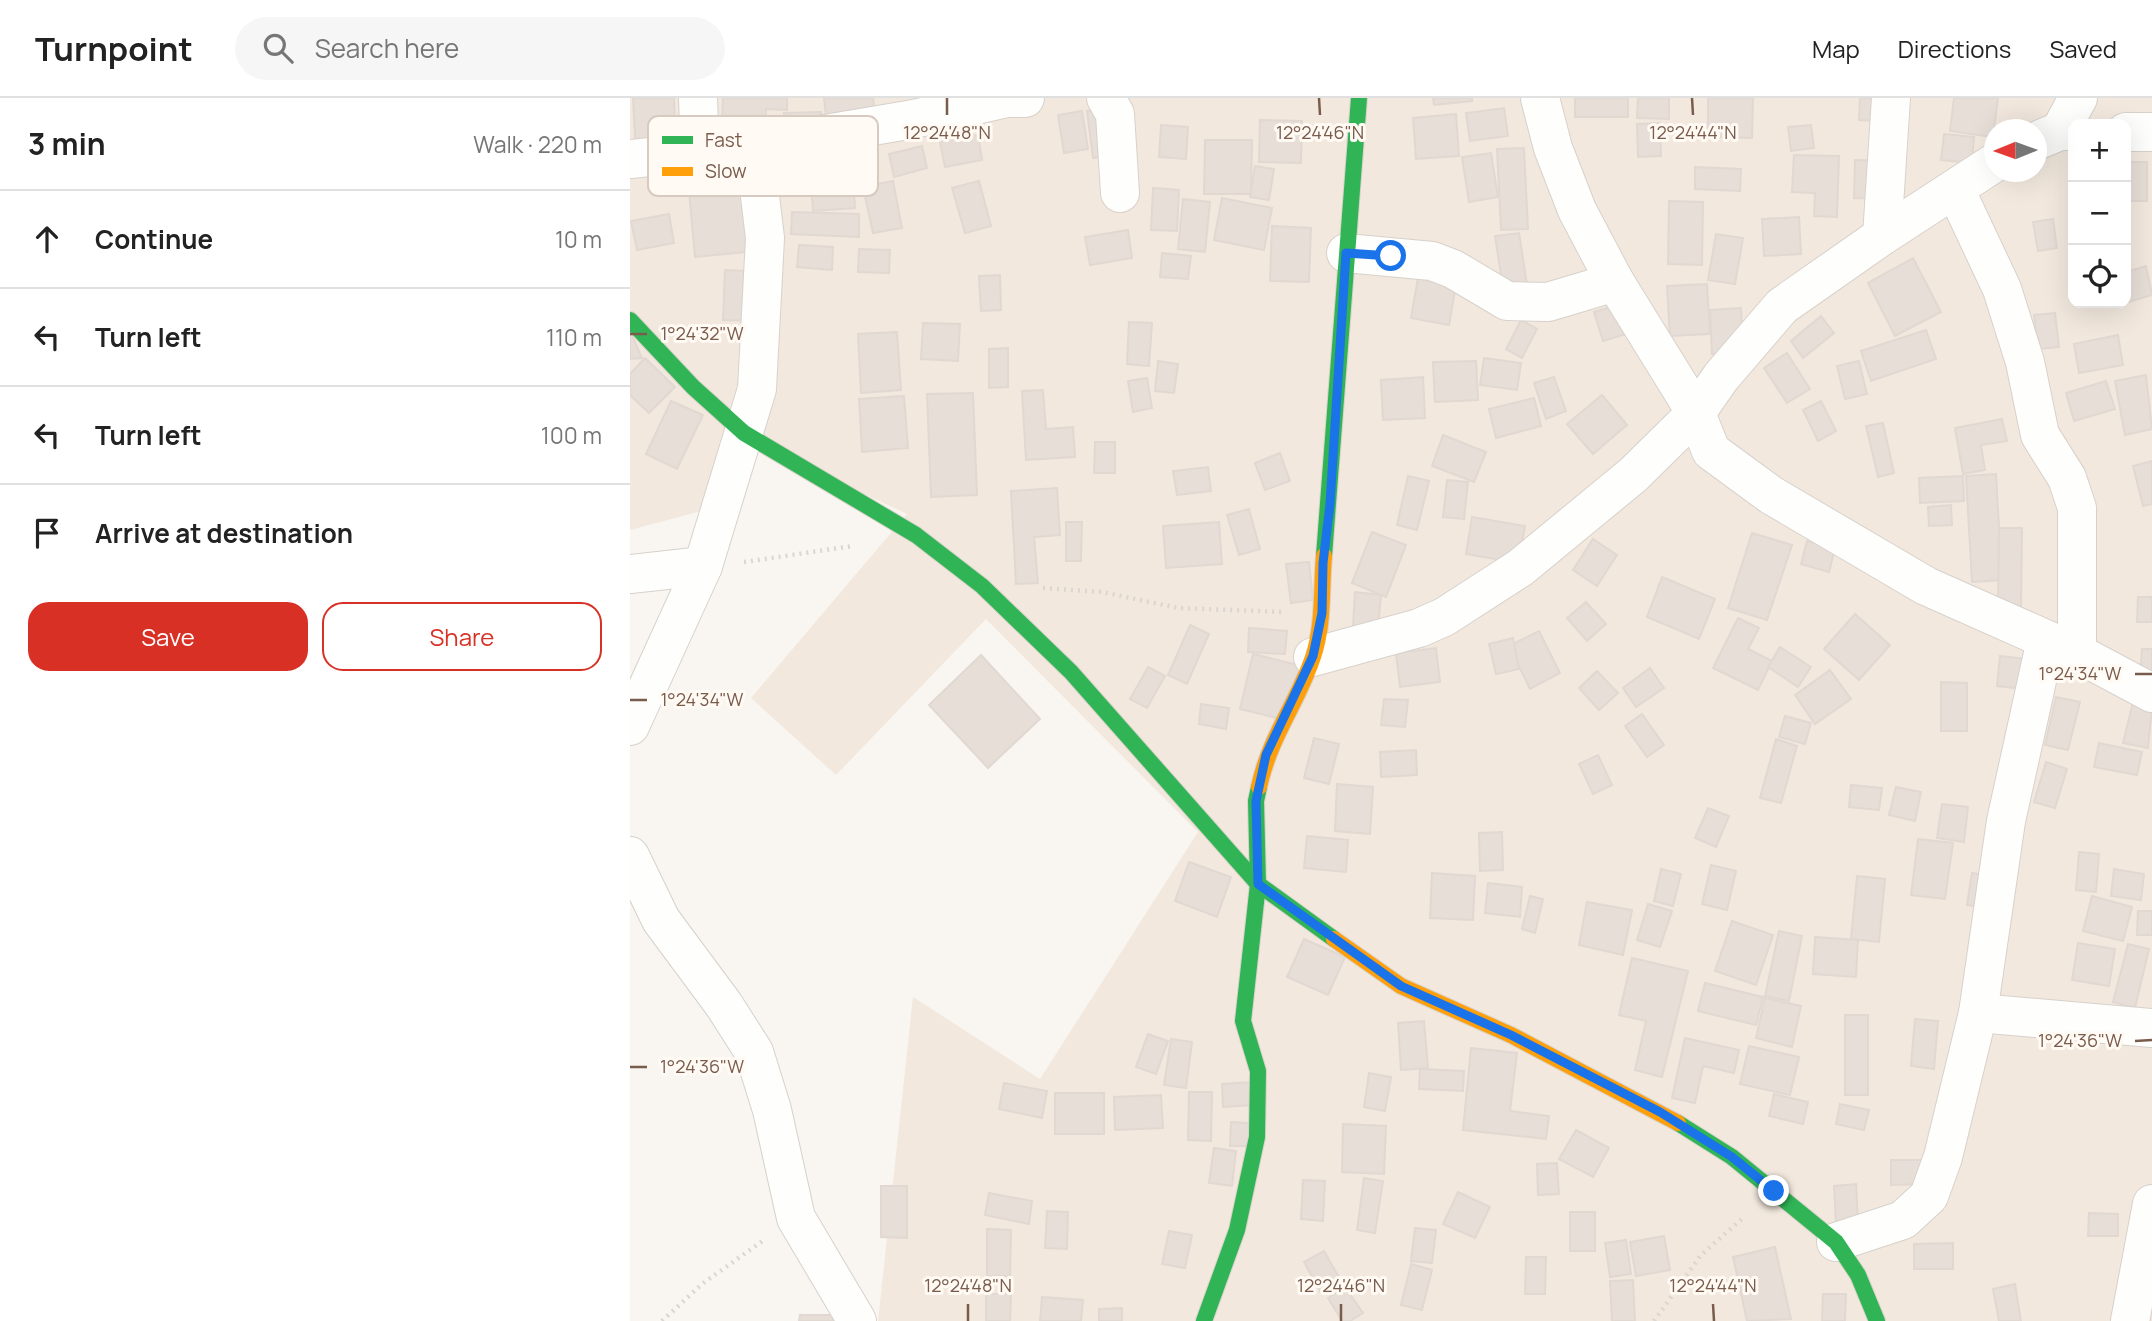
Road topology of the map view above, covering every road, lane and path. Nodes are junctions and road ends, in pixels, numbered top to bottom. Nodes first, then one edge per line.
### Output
1 (698, 98) edge
2 (1025, 98) edge
3 (1106, 98) edge
4 (1359, 98) edge
5 (1540, 98) edge
6 (1891, 98) edge
7 (2078, 98) edge
8 (979, 101) edge
9 (866, 112) edge
10 (699, 116) edge
11 (2131, 132) edge
12 (2152, 132) edge
13 (2056, 134) edge
14 (648, 157) edge
15 (630, 159) edge
16 (1984, 170) edge
17 (1955, 189) junction
18 (1120, 193) dead end
19 (760, 196) edge
20 (1882, 236) junction
21 (1346, 253) junction
22 (1615, 282) junction
23 (630, 320) edge
24 (1696, 413) junction
25 (744, 433) junction
26 (916, 536) junction
27 (703, 566) junction
28 (630, 574) edge
29 (982, 586) junction
30 (1322, 613) junction
31 (2062, 646) junction
32 (1313, 656) junction
33 (2152, 693) edge
34 (630, 726) edge
35 (630, 856) edge
36 (1258, 884) junction
37 (1978, 1013) junction
38 (2152, 1028) edge
39 (1774, 1191) junction
40 (2152, 1204) edge
41 (796, 1218) junction
42 (1836, 1242) junction
43 (2147, 1244) edge
44 (662, 1321) edge
45 (857, 1321) edge
46 (1204, 1321) edge
47 (1654, 1321) edge
48 (1877, 1321) edge
49 (2130, 1321) edge

1 - 10 street
2 - 8 street
3 - 18 street
4 - 21 street
5 - 22 street
6 - 20 street
7 - 13 street
8 - 9 street
11 - 12 street
14 - 15 street
16 - 17 street
17 - 20 street
17 - 31 street
19 - 25 street
20 - 24 street
21 - 22 street
21 - 30 street
22 - 24 street
23 - 25 street
24 - 31 street
24 - 32 street
25 - 26 street
25 - 27 street
26 - 27 path
26 - 29 street
27 - 28 street
27 - 34 street
29 - 30 path
29 - 36 street
30 - 32 street
31 - 33 street
31 - 37 street
32 - 36 street
35 - 41 street
36 - 39 street
36 - 46 street
37 - 38 street
37 - 42 street
39 - 42 street
39 - 47 path
40 - 43 street
41 - 44 path
41 - 45 street
42 - 48 street
43 - 49 street

